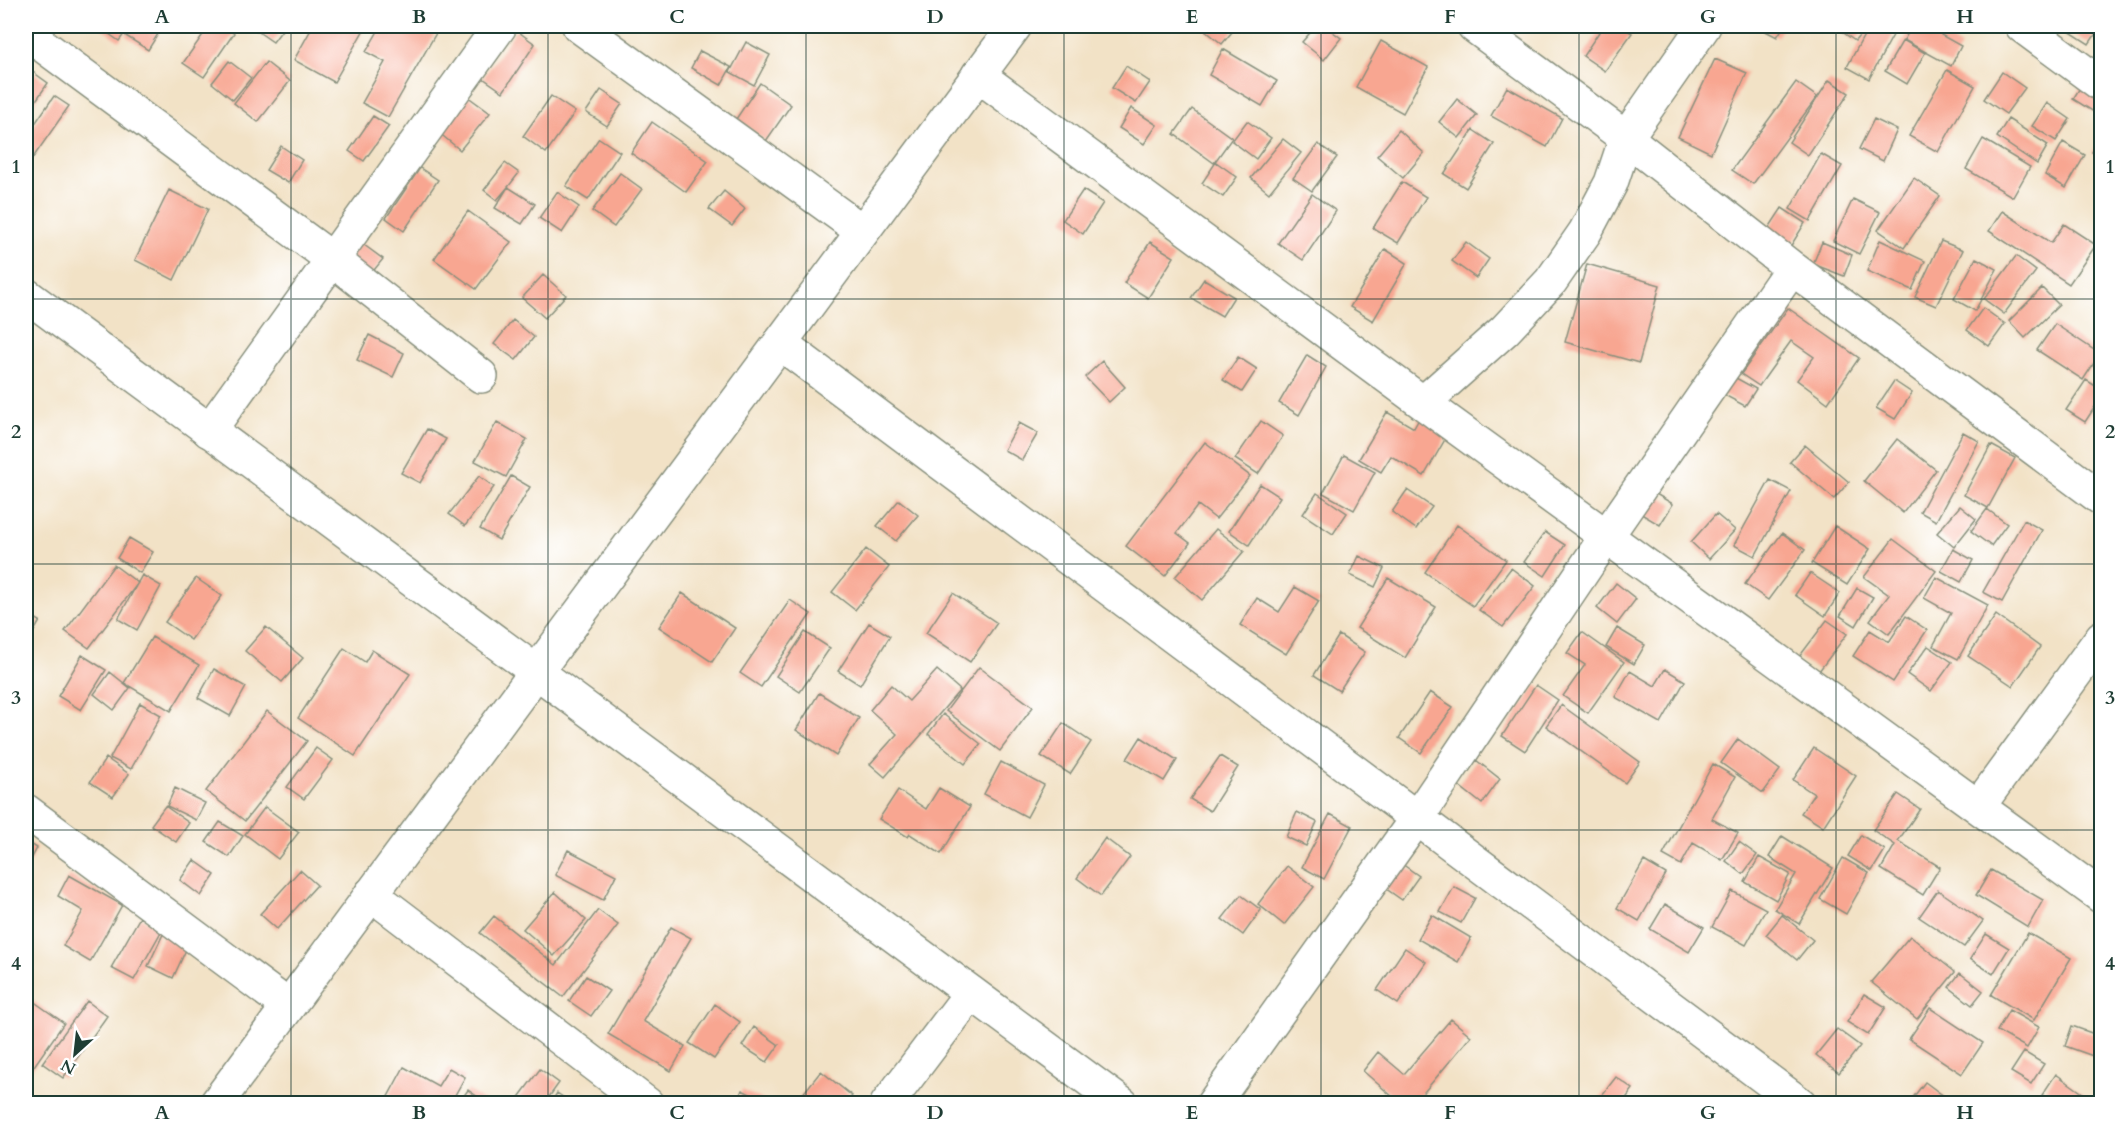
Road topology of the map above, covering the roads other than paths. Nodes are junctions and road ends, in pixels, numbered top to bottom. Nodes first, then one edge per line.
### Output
1 (500, 26) edge
2 (579, 26) edge
3 (1015, 26) edge
4 (1474, 26) edge
5 (1704, 26) edge
6 (2022, 26) edge
7 (26, 33) edge
8 (978, 75) junction
9 (2102, 85) edge
10 (1626, 138) junction
11 (862, 231) junction
12 (332, 259) junction
13 (1792, 268) junction
14 (26, 295) edge
15 (780, 343) junction
16 (481, 376) dead end
17 (1423, 403) junction
18 (209, 431) junction
19 (2102, 499) edge
20 (1606, 537) junction
21 (2102, 637) edge
22 (536, 671) junction
23 (1978, 807) junction
24 (26, 811) edge
25 (1417, 818) junction
26 (371, 894) junction
27 (2102, 897) edge
28 (971, 993) junction
29 (288, 1006) junction
30 (216, 1104) edge
31 (646, 1104) edge
32 (887, 1104) edge
33 (1122, 1104) edge
34 (1213, 1104) edge
35 (1800, 1104) edge

1 - 12 street
2 - 11 street
3 - 8 street
4 - 10 street
5 - 10 street
6 - 9 street
7 - 12 street
8 - 11 street
8 - 17 street
10 - 13 street
10 - 17 street
11 - 15 street
12 - 16 street
12 - 18 street
13 - 19 street
13 - 20 street
14 - 18 street
15 - 22 street
15 - 25 street
17 - 20 street
18 - 22 street
20 - 23 street
20 - 25 street
21 - 23 street
22 - 26 street
22 - 28 street
23 - 27 street
24 - 29 street
25 - 34 street
25 - 35 street
26 - 29 street
26 - 31 street
28 - 32 street
28 - 33 street
29 - 30 street

